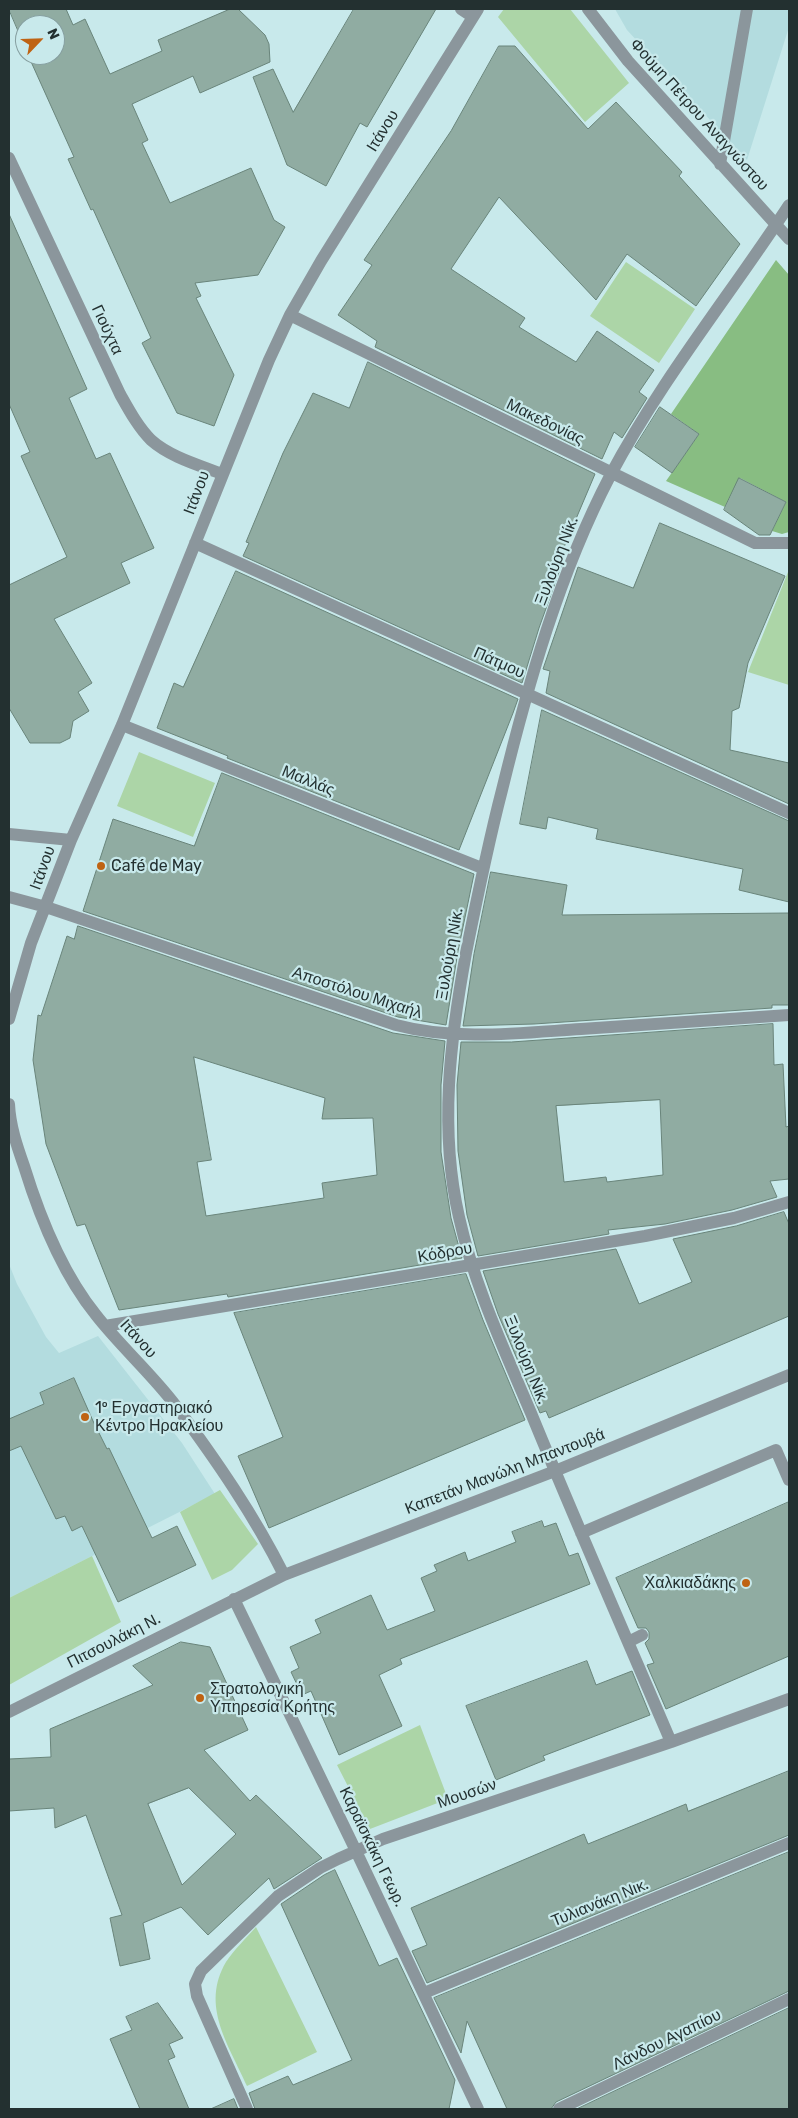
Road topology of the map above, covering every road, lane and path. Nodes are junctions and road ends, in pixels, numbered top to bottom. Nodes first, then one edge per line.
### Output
1 (461, 9) edge
2 (588, 9) edge
3 (747, 9) edge
4 (475, 13) edge
5 (9, 158) edge
6 (720, 164) junction
7 (789, 205) edge
8 (776, 225) junction
9 (789, 239) edge
10 (290, 315) junction
11 (612, 472) junction
12 (222, 474) junction
13 (195, 543) junction
14 (789, 543) edge
15 (528, 694) junction
16 (122, 725) junction
17 (789, 813) edge
18 (9, 834) edge
19 (71, 840) junction
20 (482, 868) junction
21 (9, 897) edge
22 (46, 907) junction
23 (789, 1015) edge
24 (9, 1018) edge
25 (453, 1035) junction
26 (9, 1111) edge
27 (789, 1202) edge
28 (472, 1265) junction
29 (105, 1326) junction
30 (789, 1375) edge
31 (555, 1471) junction
32 (789, 1480) edge
33 (581, 1533) junction
34 (284, 1575) junction
35 (234, 1599) junction
36 (642, 1635) dead end
37 (628, 1642) junction
38 (789, 1699) edge
39 (9, 1712) edge
40 (671, 1742) junction
41 (789, 1843) edge
42 (356, 1851) junction
43 (424, 1993) junction
44 (789, 2000) edge
45 (247, 2109) edge
46 (478, 2109) edge
47 (559, 2109) edge

1 - 4 street
2 - 6 street, Φούμη Πέτρου Αναγνώστου
3 - 6 street
4 - 10 street, Ιτάνου
5 - 12 street, Γιούχτα
6 - 8 street, Φούμη Πέτρου Αναγνώστου
7 - 8 street, Ξυλούρη Νίκ.
8 - 9 street, Φούμη Πέτρου Αναγνώστου
8 - 11 street, Ξυλούρη Νίκ.
10 - 11 street, Μακεδονίας
10 - 12 street, Ιτάνου
11 - 14 street, Μακεδονίας
11 - 15 street, Ξυλούρη Νίκ.
12 - 13 street, Ιτάνου
13 - 15 street, Πάτμου
13 - 16 street, Ιτάνου
15 - 17 street, Πάτμου
15 - 20 street, Ξυλούρη Νίκ.
16 - 19 street, Ιτάνου
16 - 20 street, Μαλλάς
18 - 19 street
19 - 22 street, Ιτάνου
20 - 25 street, Ξυλούρη Νίκ.
21 - 22 street, Αποστόλου Μιχαήλ
22 - 24 street, Ιτάνου
22 - 25 street, Αποστόλου Μιχαήλ
23 - 25 street, Αποστόλου Μιχαήλ
25 - 28 street, Ξυλούρη Νίκ.
26 - 29 street, Ιτάνου
27 - 28 street, Κόδρου
28 - 29 street, Κόδρου
28 - 31 street, Ξυλούρη Νίκ.
29 - 34 street, Ιτάνου
30 - 31 street, Καπετάν Μανώλη Μπαντουβά
31 - 33 street, Ξυλούρη Νίκ.
31 - 34 street, Καπετάν Μανώλη Μπαντουβά
32 - 33 street
33 - 37 street, Ξυλούρη Νίκ.
34 - 35 street, Καπετάν Μανώλη Μπαντουβά
35 - 39 street, Πιτσουλάκη Ν.
35 - 42 street, Καραϊσκάκη Γεωρ.
36 - 37 street
37 - 40 street, Ξυλούρη Νίκ.
38 - 40 street, Μουσών
40 - 42 street, Μουσών
41 - 43 street, Τυλιανάκη Νικ.
42 - 43 street, Καραϊσκάκη Γεωρ.
42 - 45 street, Μουσών
43 - 46 street, Καραϊσκάκη Γεωρ.
44 - 47 street, Λάνδου Αγαπίου

